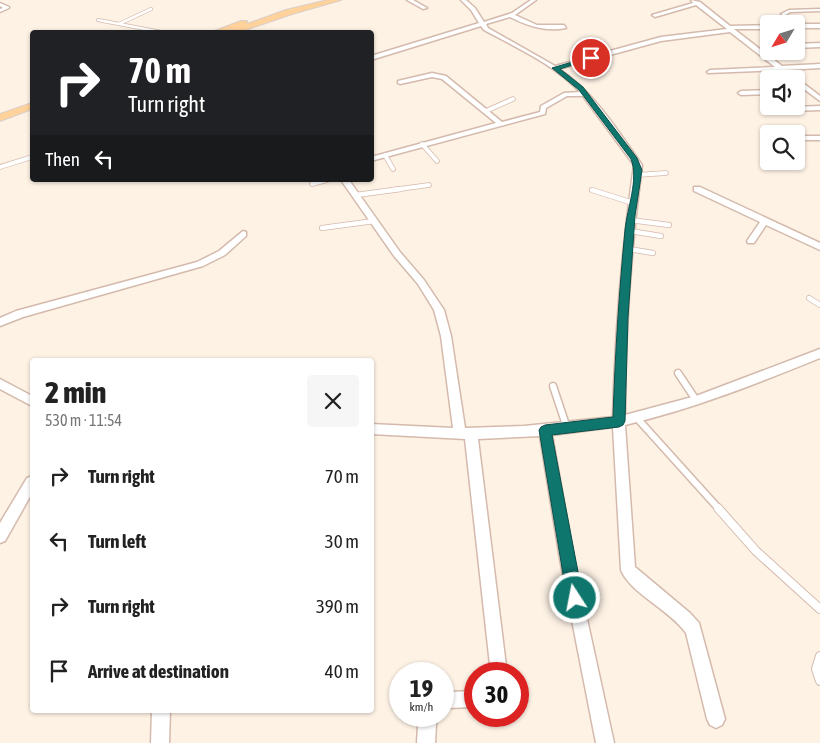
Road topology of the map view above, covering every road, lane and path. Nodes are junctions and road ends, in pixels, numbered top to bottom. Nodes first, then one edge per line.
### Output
1 (314, 0) edge
2 (337, 0) edge
3 (409, 0) edge
4 (463, 0) edge
5 (534, 0) edge
6 (695, 2) edge
7 (0, 4) edge
8 (425, 8) dead end
9 (151, 9) dead end
10 (820, 10) edge
11 (0, 11) edge
12 (511, 15) junction
13 (655, 15) dead end
14 (787, 15) edge
15 (98, 20) dead end
16 (119, 24) junction
17 (481, 24) junction
18 (564, 26) dead end
19 (805, 26) edge
20 (820, 26) edge
21 (760, 27) edge
22 (731, 29) junction
23 (150, 30) edge
24 (222, 30) edge
25 (240, 30) edge
26 (820, 45) edge
27 (805, 46) edge
28 (760, 47) edge
29 (755, 48) junction
30 (374, 57) edge
31 (820, 66) edge
32 (555, 68) junction
33 (780, 68) junction
34 (782, 70) edge
35 (710, 72) dead end
36 (400, 82) dead end
37 (805, 88) edge
38 (820, 89) edge
39 (808, 90) junction
40 (760, 92) edge
41 (741, 93) dead end
42 (585, 94) junction
43 (30, 99) edge
44 (513, 99) dead end
45 (820, 99) edge
46 (30, 107) edge
47 (820, 108) edge
48 (805, 109) edge
49 (0, 110) edge
50 (486, 111) junction
51 (0, 118) edge
52 (501, 124) junction
53 (805, 138) dead end
54 (820, 138) edge
55 (422, 144) junction
56 (385, 155) junction
57 (30, 157) edge
58 (374, 158) edge
59 (436, 162) dead end
60 (0, 167) edge
61 (392, 169) dead end
62 (666, 173) dead end
63 (637, 175) junction
64 (320, 182) edge
65 (346, 182) edge
66 (312, 184) dead end
67 (429, 185) dead end
68 (697, 189) dead end
69 (592, 190) dead end
70 (356, 195) junction
71 (633, 203) junction
72 (630, 220) junction
73 (374, 221) junction
74 (764, 221) junction
75 (669, 225) dead end
76 (322, 228) dead end
77 (630, 231) junction
78 (243, 234) dead end
79 (660, 236) dead end
80 (752, 241) dead end
81 (820, 247) edge
82 (629, 249) junction
83 (653, 253) dead end
84 (809, 298) dead end
85 (820, 305) edge
86 (0, 322) edge
87 (820, 352) edge
88 (678, 373) dead end
89 (0, 384) edge
90 (553, 386) dead end
91 (30, 400) edge
92 (696, 400) junction
93 (636, 417) junction
94 (619, 421) junction
95 (567, 428) junction
96 (374, 429) edge
97 (545, 430) junction
98 (466, 434) junction
99 (30, 485) edge
100 (0, 536) edge
101 (820, 609) edge
102 (820, 656) edge
103 (497, 662) edge
104 (820, 682) edge
105 (161, 713) edge
106 (716, 719) dead end
107 (427, 727) edge
108 (160, 743) edge
109 (426, 743) edge
110 (605, 743) edge

1 - 24 main road
2 - 25 main road
3 - 8 street
4 - 17 street
5 - 12 street
6 - 13 street
6 - 22 street
7 - 11 street
9 - 16 lane
10 - 14 street
12 - 17 street
12 - 18 street
15 - 16 lane
16 - 23 lane
17 - 30 street
17 - 32 street
19 - 20 street
21 - 22 street
22 - 29 street
22 - 32 street
26 - 27 street
28 - 29 street
29 - 33 street
31 - 33 street
32 - 42 street
33 - 34 street
33 - 35 street
36 - 50 street
37 - 39 street
38 - 39 street
39 - 45 street
40 - 41 street
42 - 52 street
42 - 63 street
43 - 49 main road
44 - 50 lane
46 - 51 main road
47 - 48 street
50 - 52 street
52 - 55 street
53 - 54 street
55 - 56 street
55 - 59 lane
56 - 58 street
56 - 61 lane
57 - 60 lane
62 - 63 lane
63 - 71 street
64 - 66 lane
65 - 70 street
67 - 70 lane
68 - 74 street
69 - 71 lane
70 - 73 street
71 - 72 street
72 - 75 lane
72 - 77 street
73 - 76 lane
73 - 98 street
74 - 80 street
74 - 81 street
77 - 79 lane
77 - 82 street
78 - 86 street
82 - 83 lane
82 - 94 street
84 - 85 lane
87 - 92 street
88 - 92 lane
89 - 91 street
90 - 95 lane
92 - 93 street
93 - 94 street
93 - 101 lane
94 - 95 street
94 - 106 street
95 - 97 street
96 - 98 street
97 - 98 street
97 - 110 street
98 - 103 street
99 - 100 street
102 - 104 lane
105 - 108 street
107 - 109 street

